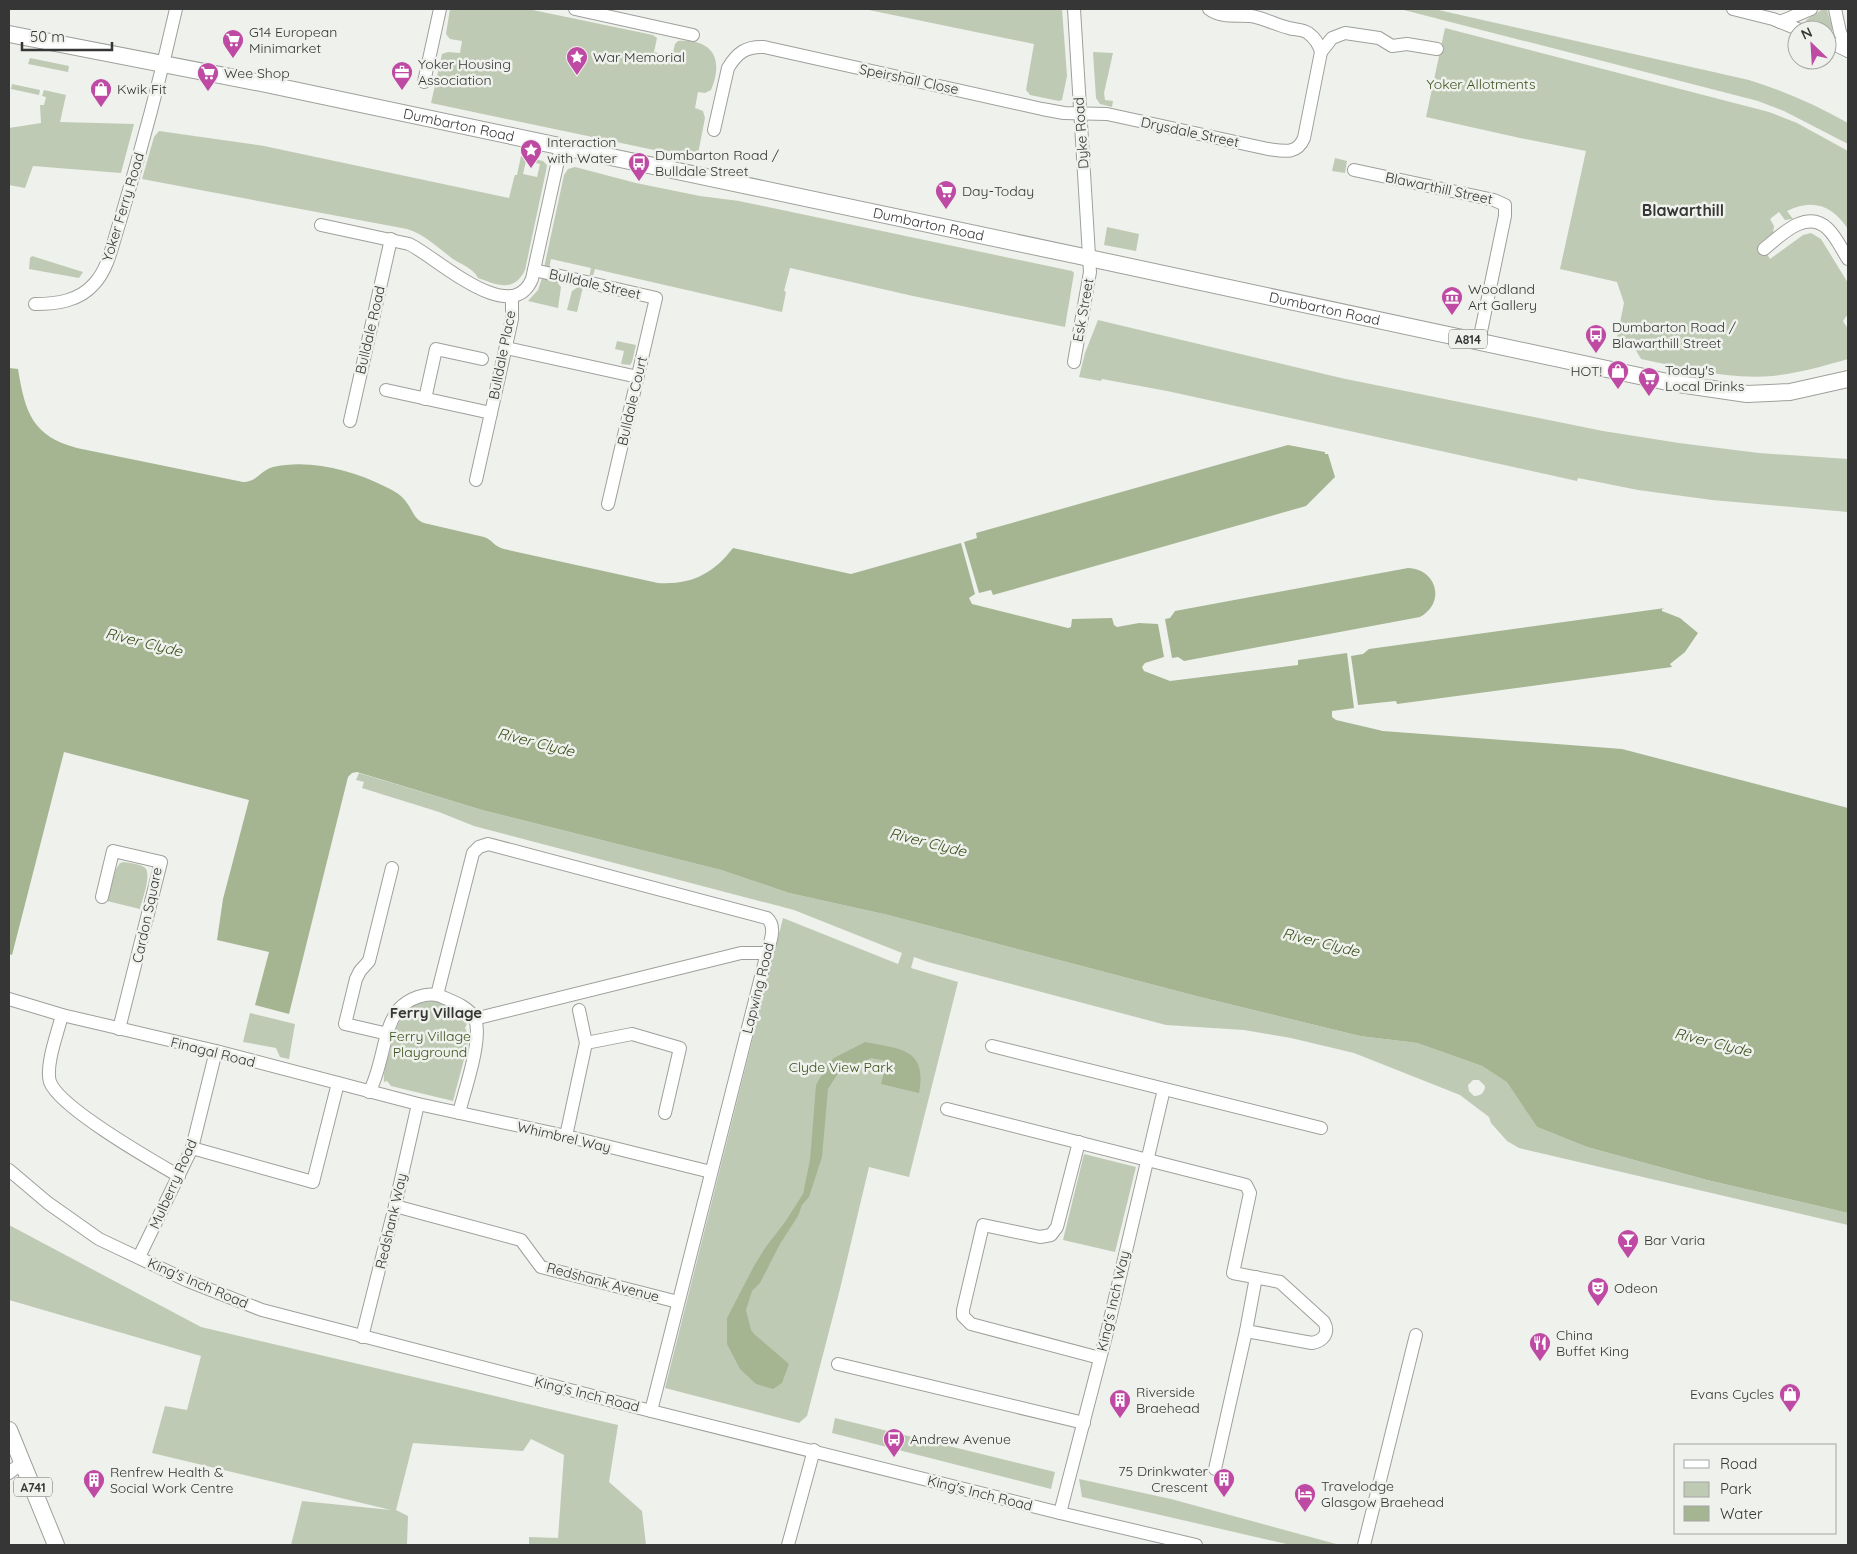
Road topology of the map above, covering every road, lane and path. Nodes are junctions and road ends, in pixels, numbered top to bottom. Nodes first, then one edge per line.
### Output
1 (176, 9) edge
2 (440, 9) edge
3 (575, 9) edge
4 (1074, 9) edge
5 (1209, 9) edge
6 (1733, 9) edge
7 (1811, 9) edge
8 (1835, 9) edge
9 (1746, 10) edge
10 (1780, 22) junction
11 (1787, 25) edge
12 (9, 34) edge
13 (694, 35) dead end
14 (1437, 50) dead end
15 (1848, 51) edge
16 (1321, 52) junction
17 (163, 65) junction
18 (424, 82) dead end
19 (1080, 113) junction
20 (714, 130) dead end
21 (560, 147) junction
22 (1354, 170) dead end
23 (321, 225) dead end
24 (391, 239) junction
25 (1764, 248) dead end
26 (1090, 258) junction
27 (1848, 259) edge
28 (534, 270) junction
29 (512, 296) junction
30 (656, 298) joint
31 (35, 304) dead end
32 (1479, 341) junction
33 (506, 348) junction
34 (482, 359) dead end
35 (1074, 362) dead end
36 (638, 378) junction
37 (1848, 378) edge
38 (386, 390) dead end
39 (425, 398) junction
40 (491, 413) junction
41 (350, 421) dead end
42 (476, 480) dead end
43 (608, 504) dead end
44 (392, 868) dead end
45 (102, 897) dead end
46 (767, 953) junction
47 (437, 994) junction
48 (9, 1000) edge
49 (579, 1010) dead end
50 (62, 1015) junction
51 (474, 1019) junction
52 (119, 1029) junction
53 (388, 1034) junction
54 (586, 1043) junction
55 (992, 1046) dead end
56 (216, 1051) junction
57 (338, 1084) junction
58 (1164, 1089) junction
59 (369, 1092) junction
60 (418, 1104) junction
61 (947, 1109) dead end
62 (459, 1113) junction
63 (665, 1113) dead end
64 (1321, 1128) dead end
65 (566, 1136) junction
66 (1080, 1142) junction
67 (192, 1148) junction
68 (1146, 1159) junction
69 (9, 1170) edge
70 (710, 1172) junction
71 (179, 1176) junction
72 (395, 1206) junction
73 (139, 1257) junction
74 (1256, 1277) junction
75 (678, 1302) junction
76 (1246, 1331) junction
77 (1416, 1335) dead end
78 (362, 1337) junction
79 (1100, 1358) junction
80 (838, 1364) dead end
81 (651, 1411) junction
82 (1084, 1423) junction
83 (9, 1430) edge
84 (814, 1450) junction
85 (23, 1462) junction
86 (1215, 1469) dead end
87 (9, 1473) edge
88 (1060, 1513) junction
89 (56, 1545) edge
90 (788, 1545) edge
91 (1196, 1545) edge
92 (1364, 1545) edge

1 - 17 street, Yoker Ferry Road
2 - 18 street
3 - 13 street
4 - 19 street, Dyke Road
5 - 16 street
6 - 9 street
7 - 10 street
8 - 15 street
9 - 10 street
10 - 11 street
12 - 17 main road, Dumbarton Road / A814
14 - 16 street
16 - 19 street, Drysdale Street
17 - 21 main road, Dumbarton Road / A814
17 - 31 street, Yoker Ferry Road
19 - 20 street, Speirshall Close
19 - 26 street, Dyke Road
21 - 26 main road, Dumbarton Road / A814
21 - 28 street, Bulldale Street
22 - 32 street, Blawarthill Street
23 - 24 street
24 - 29 street
24 - 41 street, Bulldale Road
25 - 27 street
26 - 32 main road, Dumbarton Road / A814
26 - 35 street, Esk Street
28 - 29 street, Bulldale Street
28 - 30 street, Bulldale Street
29 - 33 street, Bulldale Place
30 - 36 street, Bulldale Court
32 - 37 main road, Dumbarton Road / A814
33 - 36 street
33 - 40 street, Bulldale Place
34 - 39 street
36 - 43 street, Bulldale Court
38 - 39 street, Bulldale Place
39 - 40 street, Bulldale Place
40 - 42 street, Bulldale Place
44 - 53 street
45 - 52 street, Cardon Square
46 - 47 street, Lapwing Road
46 - 51 street
46 - 70 street, Lapwing Road
47 - 51 street
47 - 53 street
48 - 50 street, Finagal Road
49 - 54 street
50 - 52 street, Finagal Road
50 - 71 street
51 - 62 street
52 - 56 street, Finagal Road
53 - 59 street
54 - 63 street
54 - 65 street
55 - 58 street
56 - 57 street, Finagal Road
56 - 67 street, Mulberry Road
57 - 59 street, Finagal Road
57 - 67 street
58 - 64 street
58 - 68 street, King's Inch Way
59 - 60 street, Finagal Road
60 - 62 street, Whimbrel Way
60 - 72 street, Redshank Way
61 - 66 street
62 - 65 street, Whimbrel Way
65 - 70 street, Whimbrel Way
66 - 68 street
66 - 79 street
67 - 71 street, Mulberry Road
68 - 74 street
68 - 79 street, King's Inch Way
69 - 73 street, King's Inch Road
70 - 75 street, Lapwing Road
71 - 73 street, Mulberry Road
72 - 75 street, Redshank Avenue
72 - 78 street, Redshank Way
73 - 78 street, King's Inch Road
74 - 76 street
74 - 76 street
75 - 81 street, Lapwing Road
76 - 86 street
77 - 92 street
78 - 81 street, King's Inch Road
79 - 82 street, King's Inch Way
80 - 82 street
81 - 84 street, King's Inch Road
82 - 88 street, King's Inch Way
83 - 85 main road, A741
84 - 88 street, King's Inch Road
84 - 90 street
85 - 87 street
85 - 89 main road, A741
88 - 91 street, King's Inch Road

